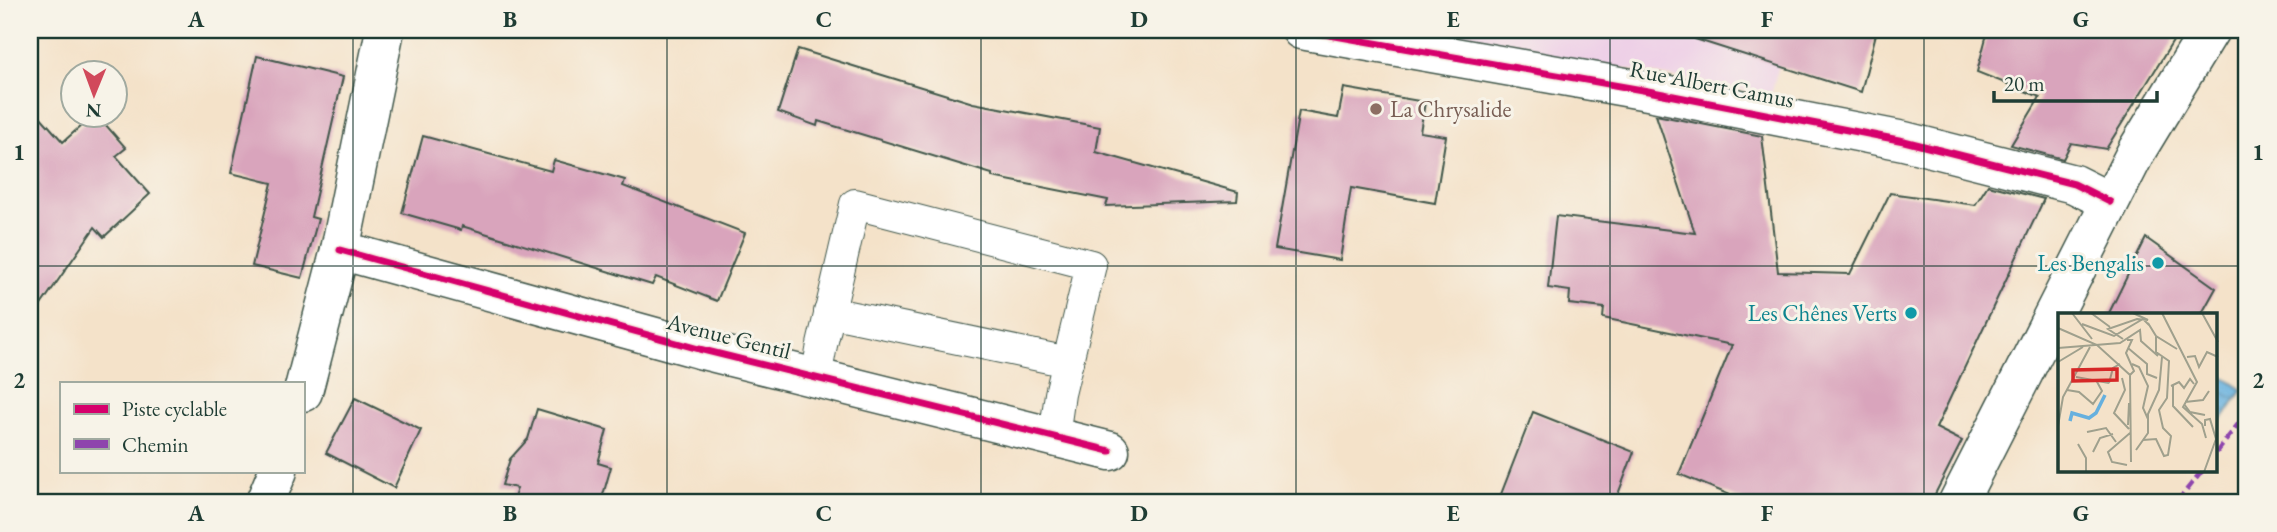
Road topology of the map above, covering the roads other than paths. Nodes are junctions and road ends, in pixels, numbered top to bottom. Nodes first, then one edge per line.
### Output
1 (385, 30) edge
2 (1301, 30) edge
3 (2210, 30) edge
4 (2110, 202) junction
5 (340, 250) junction
6 (829, 312) junction
7 (1068, 362) junction
8 (816, 378) junction
9 (304, 388) edge
10 (1054, 436) junction
11 (1111, 451) dead end
12 (278, 472) edge
13 (265, 502) edge
14 (1958, 502) edge

1 - 5 street
2 - 4 street, Rue Albert Camus
3 - 4 street
4 - 14 street
5 - 8 street, Avenue Gentil
5 - 9 street
6 - 7 lane
6 - 7 lane
6 - 8 lane
7 - 10 lane
8 - 10 street, Avenue Gentil
10 - 11 street, Avenue Gentil
12 - 13 street

